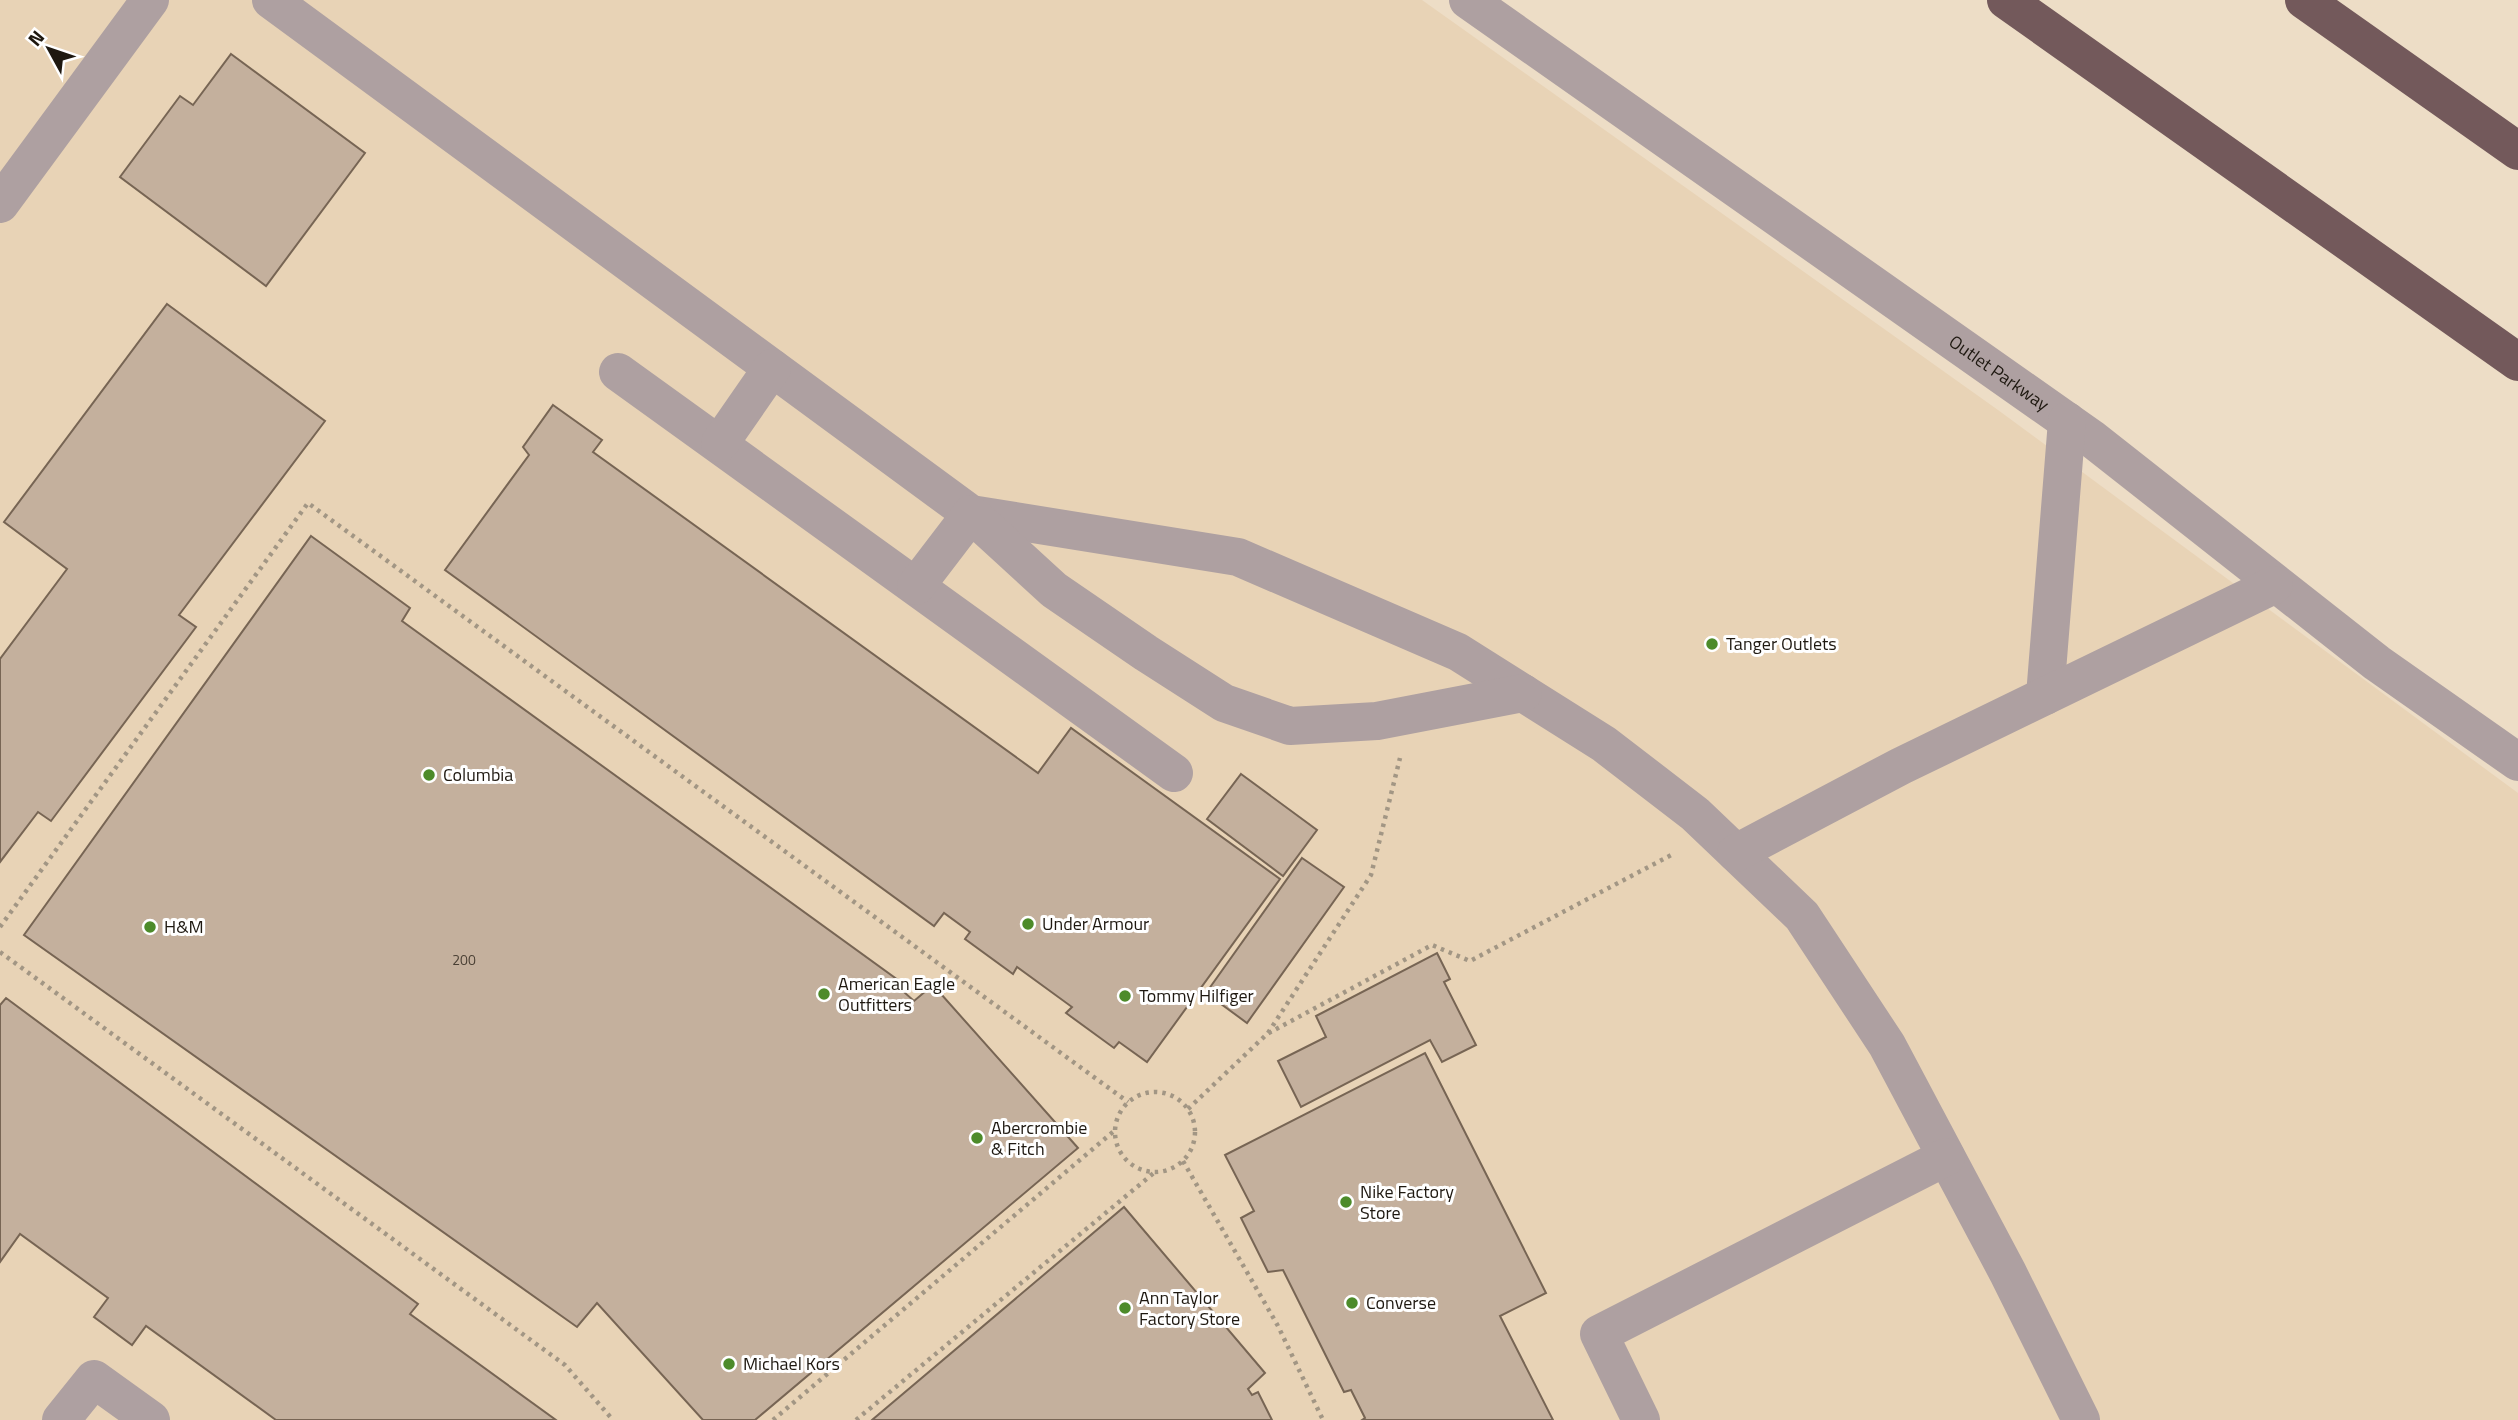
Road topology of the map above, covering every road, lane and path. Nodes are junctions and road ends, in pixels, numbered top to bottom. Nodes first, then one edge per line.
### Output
1 (150, 0) edge
2 (271, 0) edge
3 (1468, 0) edge
4 (2006, 0) edge
5 (2304, 0) edge
6 (2518, 151) edge
7 (0, 204) edge
8 (2518, 362) edge
9 (772, 368) junction
10 (618, 372) dead end
11 (2067, 421) junction
12 (720, 443) junction
13 (971, 514) junction
14 (2274, 584) junction
15 (916, 586) junction
16 (1523, 693) junction
17 (2045, 696) junction
18 (1411, 714) junction
19 (2518, 762) edge
20 (1174, 772) dead end
21 (1725, 843) junction
22 (0, 927) edge
23 (0, 952) edge
24 (1267, 1034) junction
25 (1128, 1102) junction
26 (1188, 1109) junction
27 (1114, 1131) junction
28 (1946, 1157) junction
29 (1184, 1161) junction
30 (1155, 1172) junction
31 (61, 1420) edge
32 (151, 1420) edge
33 (613, 1420) edge
34 (773, 1420) edge
35 (856, 1420) edge
36 (1323, 1420) edge
37 (1641, 1420) edge
38 (2081, 1420) edge

1 - 7 street
2 - 9 street
3 - 11 street, Outlet Parkway
4 - 8 highway
5 - 6 highway
9 - 12 street
9 - 13 street
10 - 12 street
11 - 14 street, Outlet Parkway
11 - 17 street
12 - 15 street
13 - 15 street
13 - 16 street
13 - 18 street
14 - 17 street
14 - 19 street, Outlet Parkway
15 - 20 street
16 - 18 street
16 - 21 street
17 - 21 street
18 - 24 path
21 - 24 path
21 - 28 street
22 - 25 path
23 - 33 path
24 - 26 path
25 - 26 path
25 - 27 path
26 - 29 path
27 - 30 path
27 - 34 path
28 - 37 street
28 - 38 street
29 - 30 path
29 - 36 path
30 - 35 path
31 - 32 street

